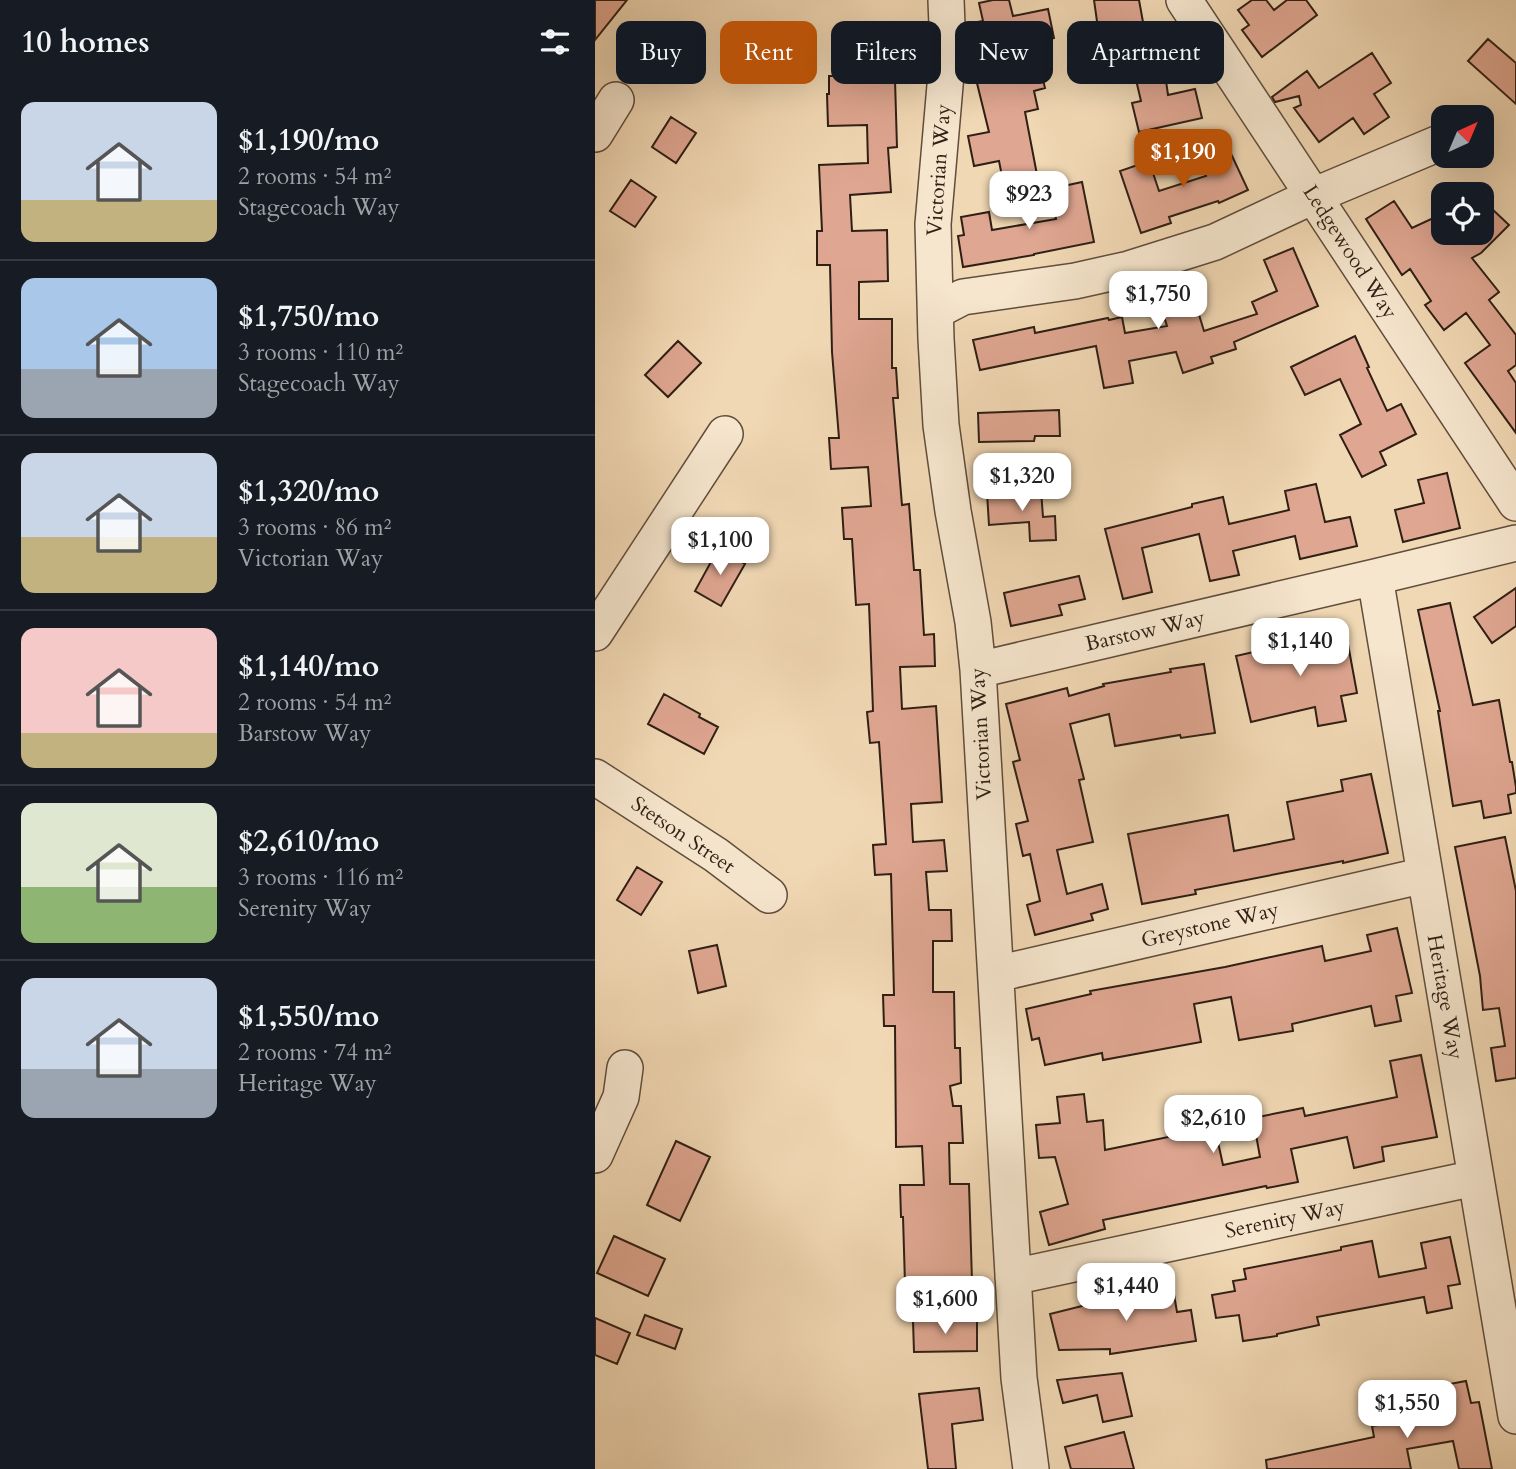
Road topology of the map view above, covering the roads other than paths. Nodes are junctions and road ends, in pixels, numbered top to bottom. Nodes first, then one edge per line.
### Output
1 (946, 0) edge
2 (1184, 0) edge
3 (616, 100) dead end
4 (595, 134) edge
5 (1431, 146) edge
6 (1313, 196) junction
7 (936, 311) junction
8 (725, 434) dead end
9 (1516, 503) edge
10 (1516, 543) edge
11 (1375, 578) junction
12 (595, 633) edge
13 (978, 670) junction
14 (595, 777) edge
15 (1425, 875) junction
16 (769, 895) dead end
17 (996, 974) junction
18 (625, 1068) dead end
19 (595, 1155) edge
20 (1475, 1178) junction
21 (1013, 1277) junction
22 (1516, 1416) edge
23 (1031, 1469) edge

1 - 7 street, Victorian Way
2 - 6 street, Ledgewood Way
3 - 4 street
5 - 6 street
6 - 7 street
6 - 9 street, Ledgewood Way
7 - 13 street, Victorian Way
8 - 12 street
10 - 11 street, Barstow Way
11 - 13 street, Barstow Way
11 - 15 street, Heritage Way
13 - 17 street, Victorian Way
14 - 16 street, Stetson Street
15 - 17 street, Greystone Way
15 - 20 street, Heritage Way
17 - 21 street, Victorian Way
18 - 19 street
20 - 21 street, Serenity Way
20 - 22 street, Heritage Way
21 - 23 street, Victorian Way

